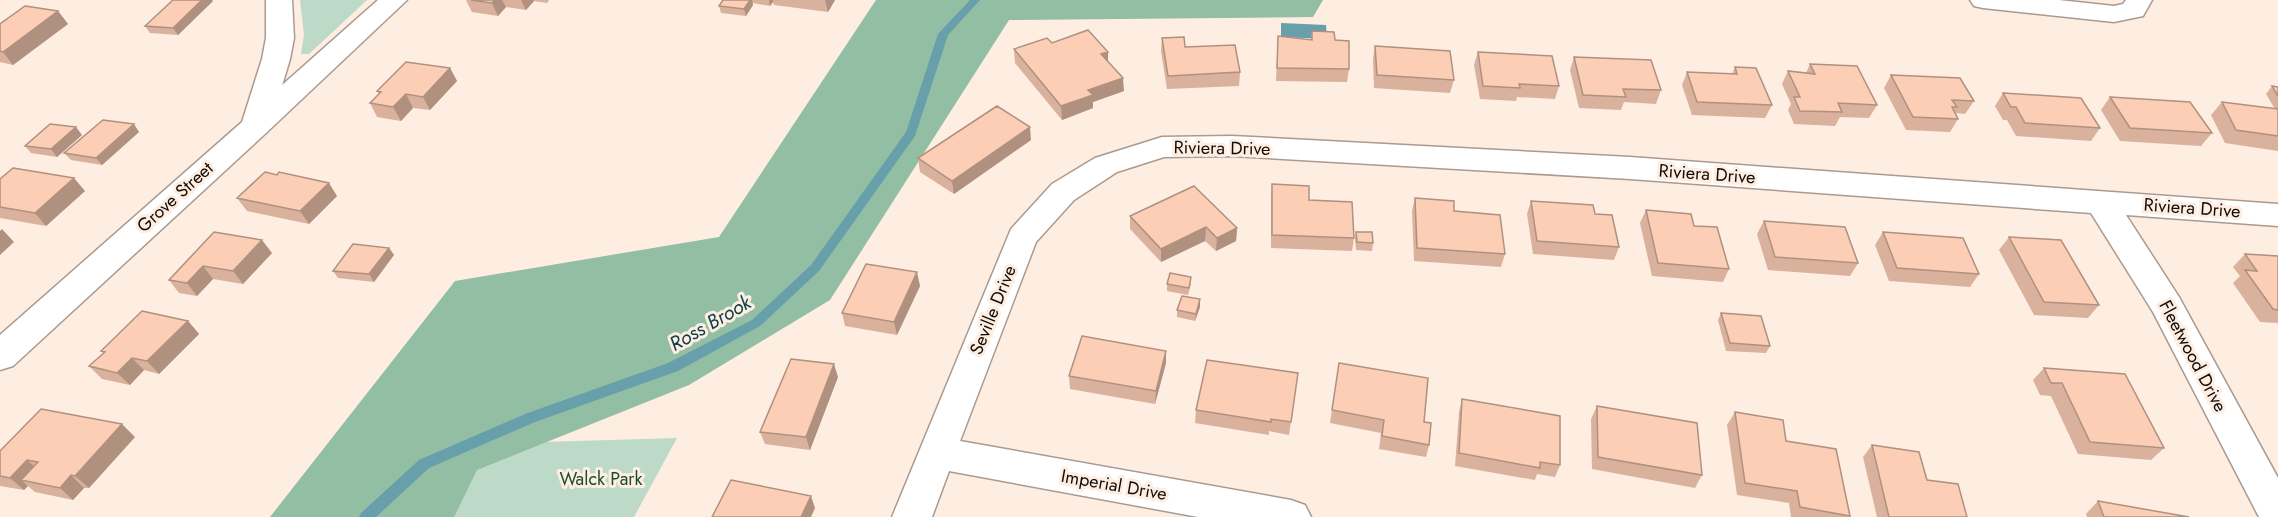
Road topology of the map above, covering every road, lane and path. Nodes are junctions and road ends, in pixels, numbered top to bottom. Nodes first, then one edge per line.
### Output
1 (279, 0) edge
2 (394, 0) edge
3 (1983, 0) edge
4 (2139, 0) edge
5 (255, 126) junction
6 (1137, 155) joint
7 (2100, 201) junction
8 (2278, 215) edge
9 (0, 356) edge
10 (937, 453) junction
11 (2278, 515) edge
12 (912, 517) edge
13 (1291, 517) edge

1 - 5 main road
2 - 5 main road, Grove Street
3 - 4 main road
5 - 9 main road, Grove Street
6 - 7 main road, Riviera Drive
6 - 10 main road, Seville Drive
7 - 8 main road, Riviera Drive
7 - 11 main road, Fleetwood Drive
10 - 12 main road, Seville Drive
10 - 13 main road, Imperial Drive

